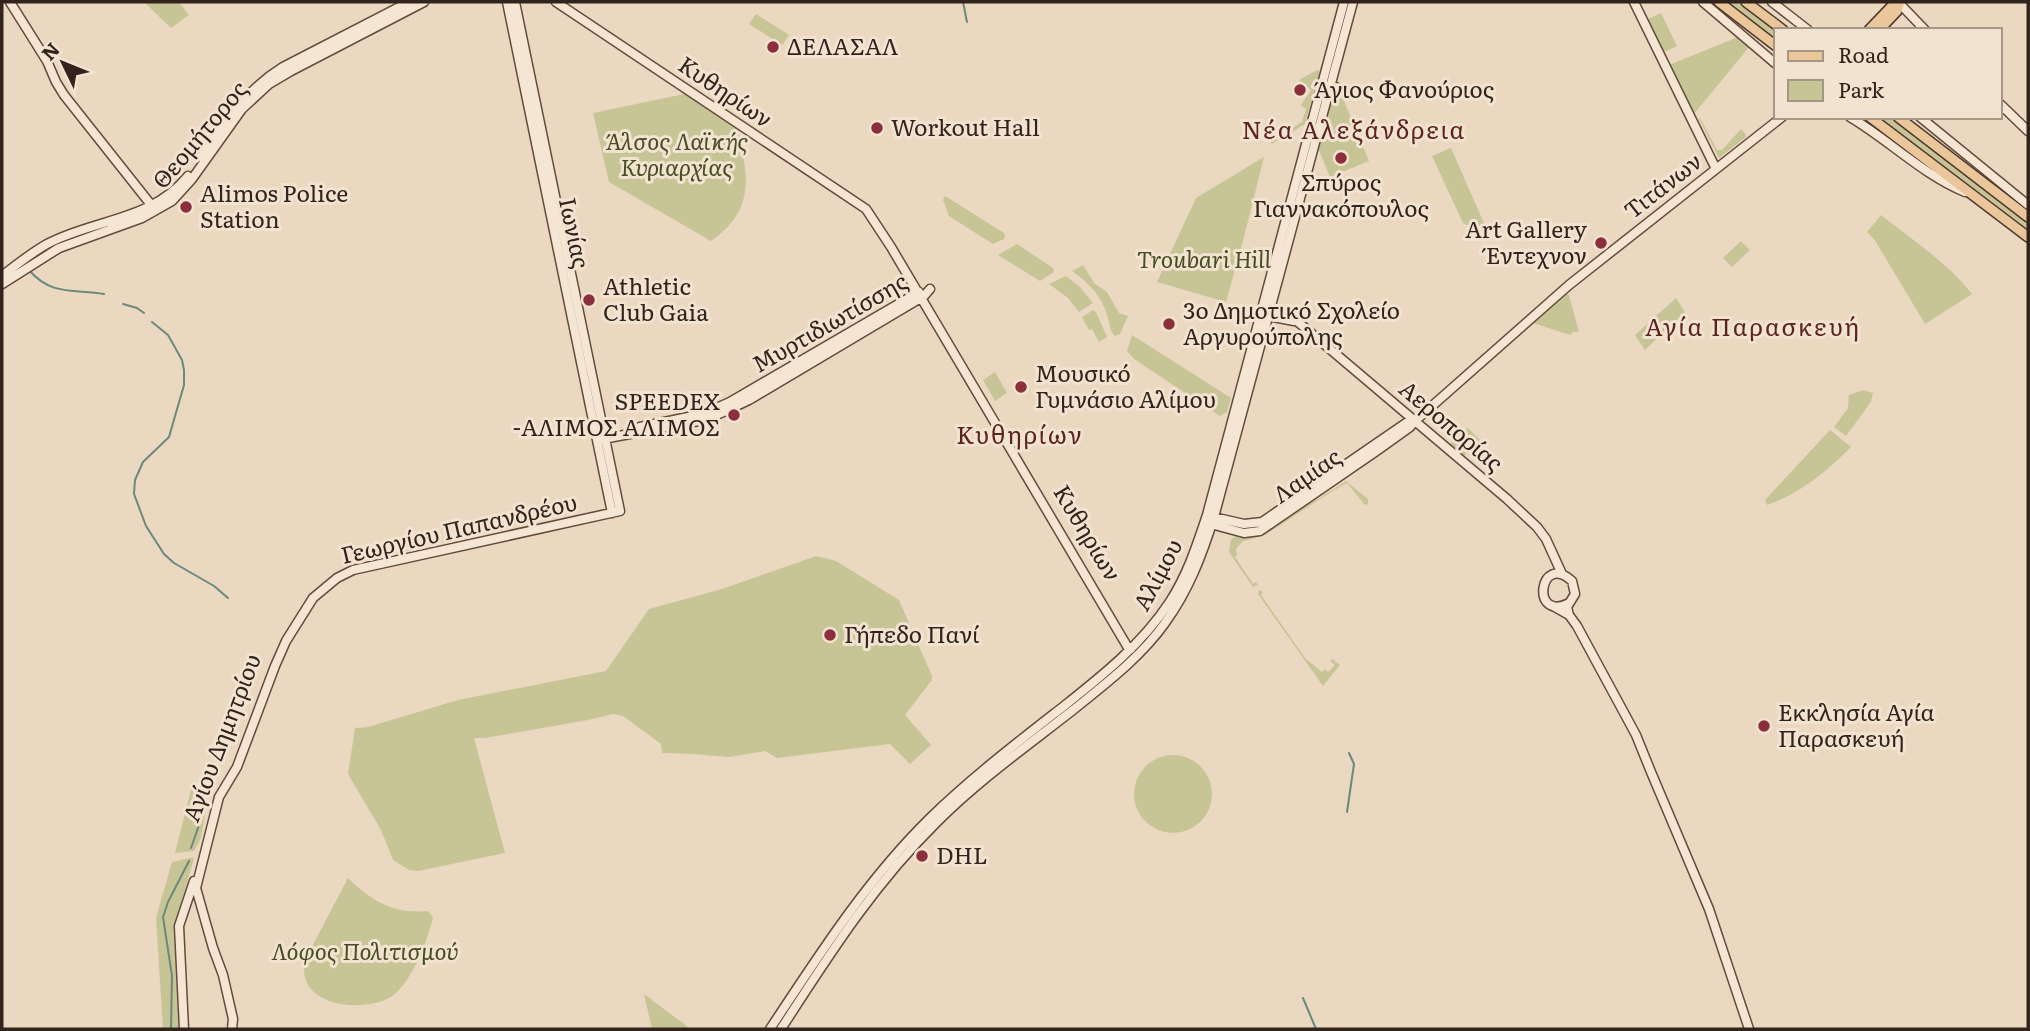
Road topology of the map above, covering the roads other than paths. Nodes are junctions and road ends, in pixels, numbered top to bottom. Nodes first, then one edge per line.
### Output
1 (10, 2) edge
2 (409, 2) edge
3 (424, 2) edge
4 (507, 2) edge
5 (515, 2) edge
6 (556, 2) edge
7 (566, 2) edge
8 (1344, 2) edge
9 (1353, 2) edge
10 (1634, 2) edge
11 (1703, 2) edge
12 (1719, 2) edge
13 (1746, 2) edge
14 (1772, 2) edge
15 (1899, 2) edge
16 (1780, 28) edge
17 (1805, 28) edge
18 (1871, 28) edge
19 (1881, 28) edge
20 (1923, 28) edge
21 (1774, 44) edge
22 (1774, 62) edge
23 (1346, 91) dead end
24 (1328, 94) junction
25 (2002, 106) edge
26 (1779, 119) edge
27 (1853, 119) edge
28 (1873, 119) edge
29 (1901, 119) edge
30 (1922, 119) edge
31 (2028, 131) edge
32 (1716, 169) junction
33 (1969, 194) junction
34 (2028, 205) edge
35 (152, 206) junction
36 (2028, 217) edge
37 (2028, 237) edge
38 (2, 276) edge
39 (2, 284) edge
40 (1569, 285) joint
41 (1275, 290) junction
42 (920, 295) junction
43 (1264, 311) junction
44 (1284, 316) junction
45 (1263, 332) junction
46 (1415, 421) junction
47 (602, 437) junction
48 (1219, 499) junction
49 (615, 510) junction
50 (1209, 520) junction
51 (1235, 523) junction
52 (345, 567) joint
53 (1562, 574) junction
54 (313, 598) joint
55 (1569, 603) junction
56 (1553, 606) junction
57 (1569, 615) junction
58 (1131, 649) junction
59 (202, 906) junction
60 (184, 910) junction
61 (184, 1029) edge
62 (232, 1029) edge
63 (770, 1029) edge
64 (780, 1029) edge
65 (1749, 1029) edge

1 - 35 street
2 - 35 street, Θεομήτορος
3 - 39 street, Θεομήτορος
4 - 47 street, Ιωνίας
5 - 47 street, Ιωνίας
6 - 42 street, Κυθηρίων
7 - 42 street, Κυθηρίων
8 - 43 street, Αλίμου
9 - 24 street, Αλίμου
10 - 32 street
11 - 22 street
12 - 21 main road
13 - 16 main road
14 - 17 street
15 - 18 main road
15 - 19 main road
15 - 20 street
23 - 24 street
24 - 41 street, Αλίμου
25 - 31 street
26 - 32 street, Τιτάνων
27 - 33 street
28 - 33 main road
29 - 36 main road
30 - 34 street
32 - 40 street, Τιτάνων
33 - 37 main road
35 - 38 street, Θεομήτορος
40 - 46 street, Λαμίας
41 - 43 street, Αλίμου
41 - 44 street
42 - 47 street, Μυρτιδιωτίσσης
42 - 58 street, Κυθηρίων
43 - 44 street, Αεροπορίας
43 - 45 street, Αλίμου
43 - 50 street, Αλίμου
44 - 45 street
44 - 46 street, Αεροπορίας
45 - 48 street, Αλίμου
46 - 50 street, Λαμίας
46 - 51 street, Λαμίας
46 - 53 street, Αεροπορίας
47 - 49 street, Ιωνίας
48 - 50 street, Αλίμου
48 - 51 street
49 - 52 street, Γεωργίου Παπανδρέου
49 - 54 street, Γεωργίου Παπανδρέου
50 - 51 street
50 - 58 street, Αλίμου
50 - 64 street, Αλίμου
52 - 60 street, Αγίου Δημητρίου
53 - 55 street
53 - 56 street
54 - 59 street, Αγίου Δημητρίου
55 - 56 street
55 - 57 street
56 - 57 street
57 - 65 street
58 - 63 street, Αλίμου
59 - 60 street
59 - 62 street, Αγίου Δημητρίου
60 - 61 street, Αγίου Δημητρίου

